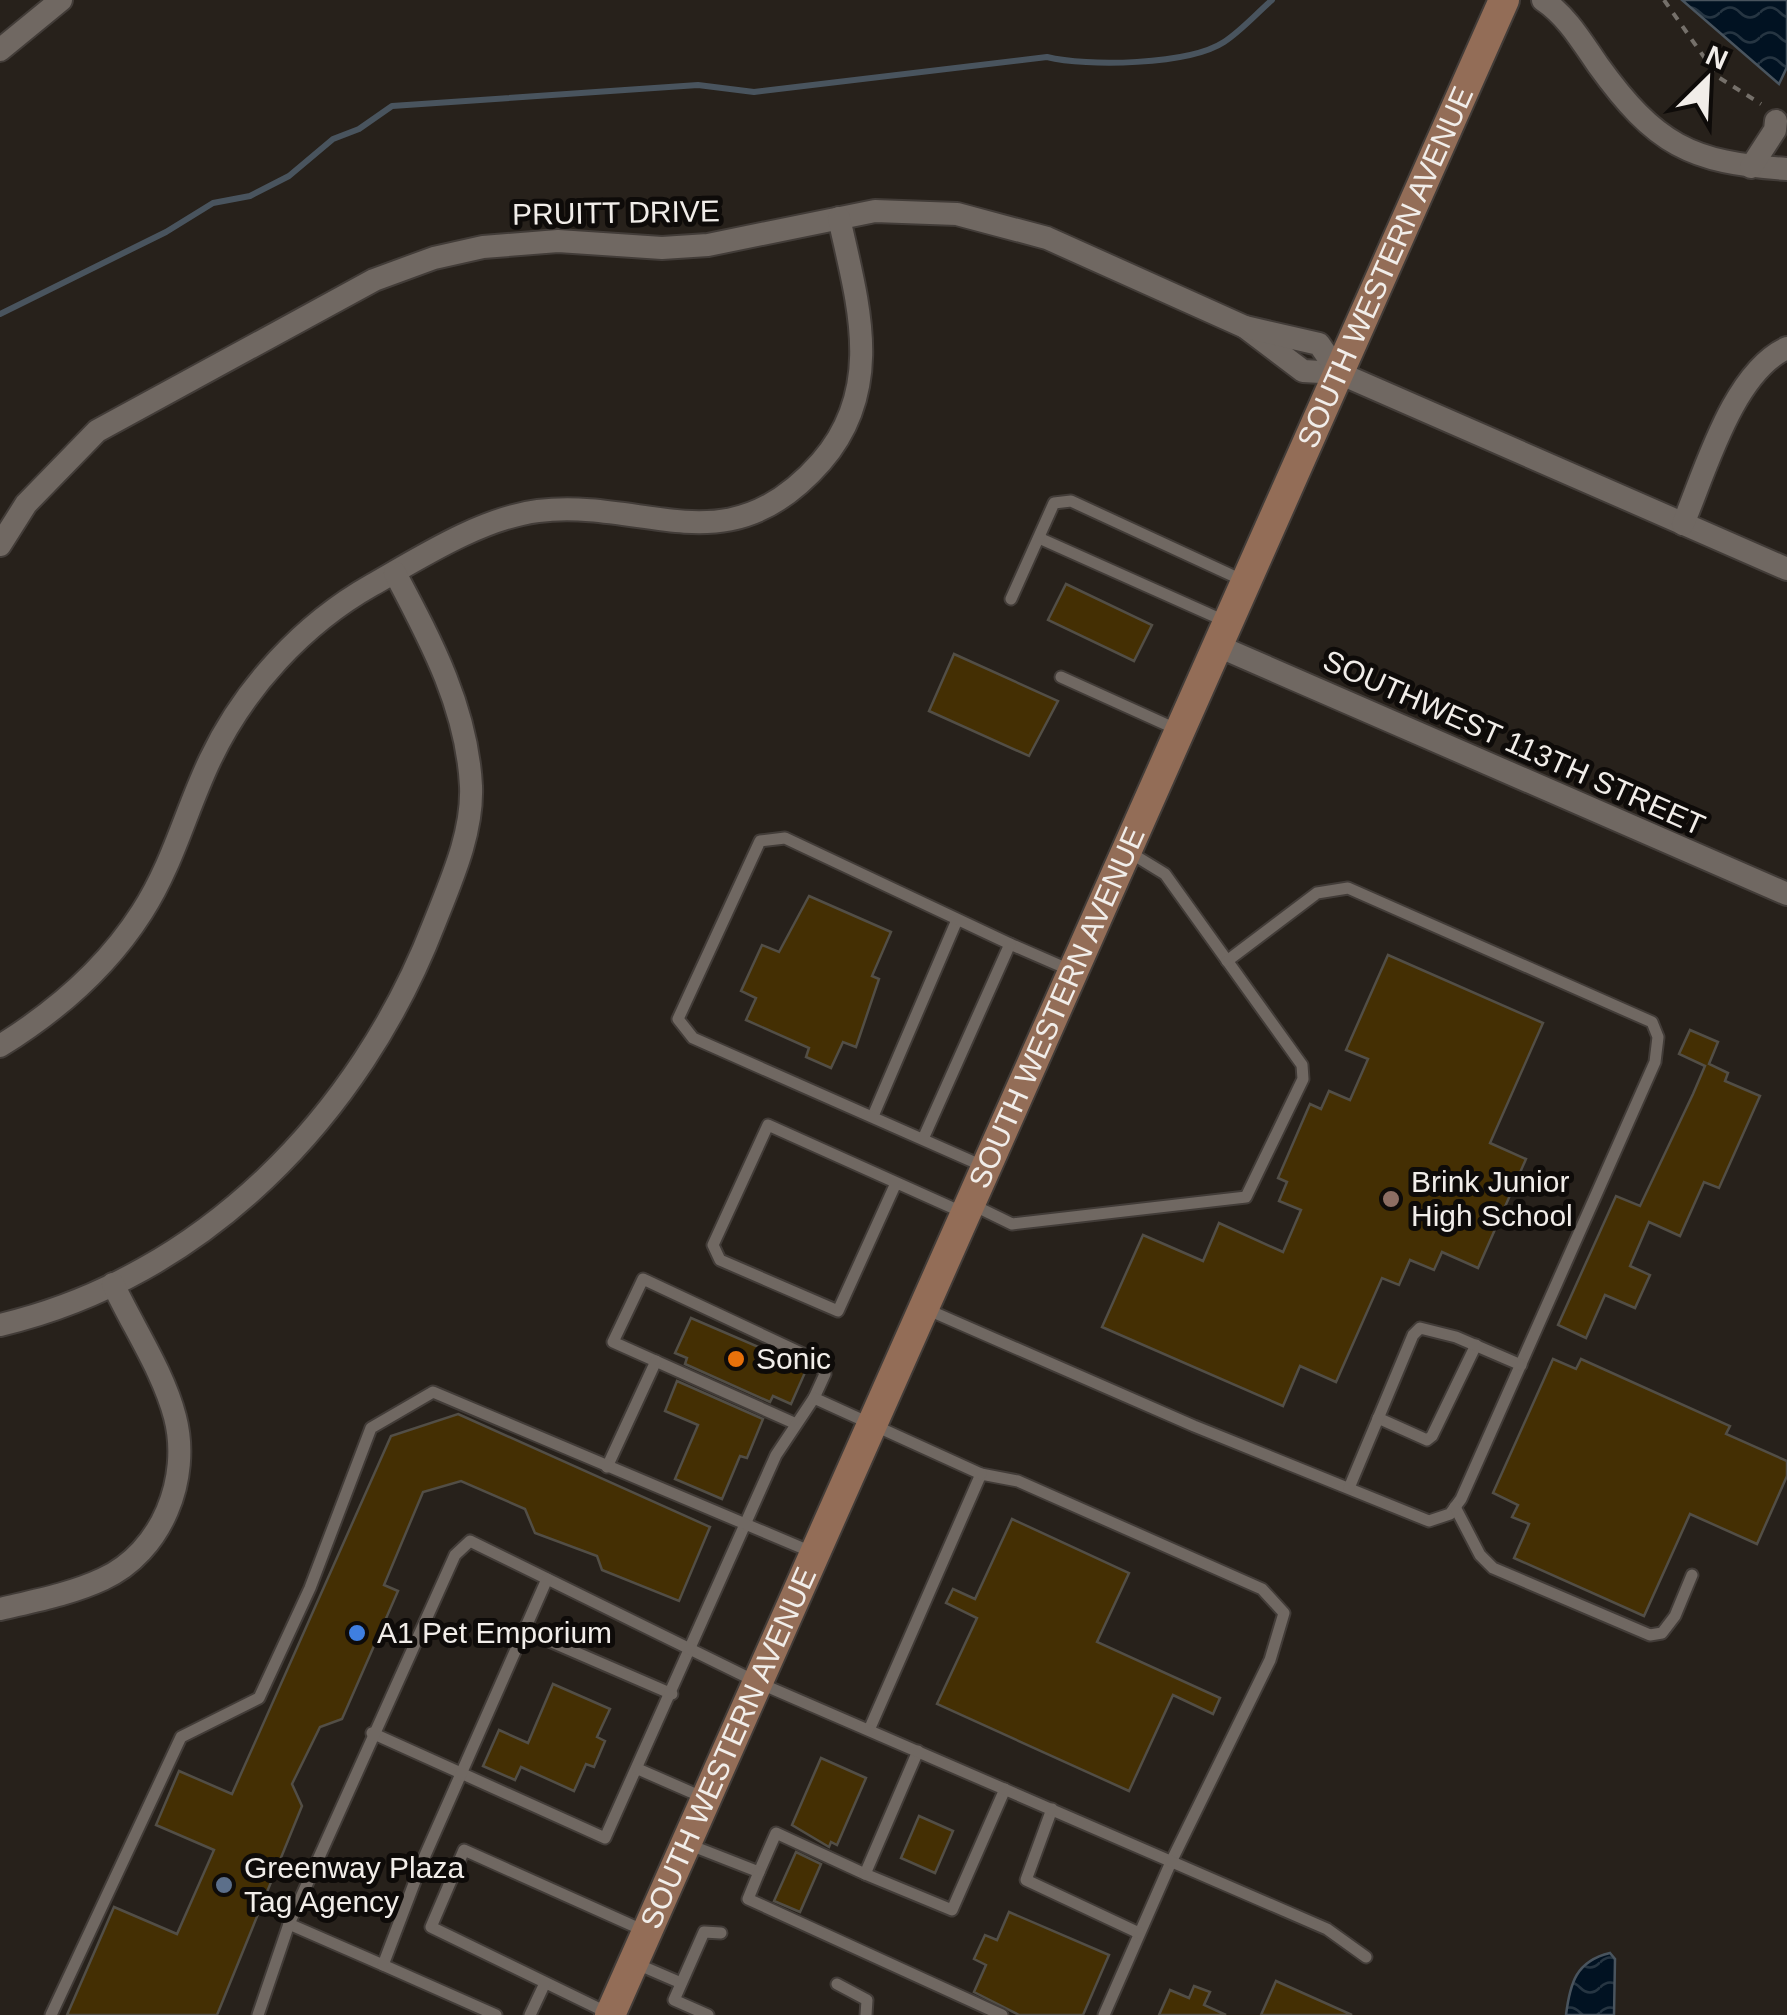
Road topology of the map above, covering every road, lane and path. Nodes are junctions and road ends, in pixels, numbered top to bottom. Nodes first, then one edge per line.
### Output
1 (60, 0) edge
2 (1504, 0) edge
3 (1543, 0) edge
4 (1664, 0) edge
5 (0, 50) edge
6 (1776, 121) joint
7 (1751, 167) junction
8 (1787, 169) edge
9 (840, 218) junction
10 (1787, 348) edge
11 (1338, 373) junction
12 (1683, 524) junction
13 (1039, 538) junction
14 (0, 545) edge
15 (1787, 569) edge
16 (396, 573) junction
17 (1246, 582) junction
18 (1012, 599) dead end
19 (1223, 634) junction
20 (1061, 677) dead end
21 (1180, 731) junction
22 (1127, 851) junction
23 (1787, 894) edge
24 (957, 920) junction
25 (1010, 944) junction
26 (1227, 961) junction
27 (1072, 972) junction
28 (0, 1046) edge
29 (873, 1116) junction
30 (923, 1139) junction
31 (985, 1167) junction
32 (896, 1183) junction
33 (967, 1208) junction
34 (113, 1284) junction
35 (922, 1308) junction
36 (0, 1325) edge
37 (1476, 1346) junction
38 (656, 1361) junction
39 (1521, 1365) junction
40 (814, 1398) junction
41 (1378, 1418) junction
42 (794, 1422) junction
43 (870, 1426) junction
44 (606, 1467) junction
45 (981, 1474) junction
46 (1349, 1488) junction
47 (1455, 1508) junction
48 (744, 1525) junction
49 (814, 1553) junction
50 (1692, 1575) dead end
51 (547, 1579) junction
52 (0, 1609) edge
53 (524, 1630) junction
54 (692, 1650) junction
55 (757, 1682) junction
56 (672, 1694) junction
57 (869, 1730) junction
58 (372, 1733) junction
59 (918, 1751) junction
60 (638, 1769) junction
61 (460, 1774) junction
62 (1005, 1789) junction
63 (706, 1799) junction
64 (1052, 1809) junction
65 (686, 1843) junction
66 (1171, 1862) junction
67 (759, 1872) junction
68 (865, 1874) junction
69 (289, 1924) junction
70 (647, 1932) junction
71 (721, 1933) dead end
72 (1139, 1934) junction
73 (1366, 1958) dead end
74 (633, 1963) junction
75 (384, 1965) junction
76 (546, 1982) junction
77 (681, 1983) junction
78 (837, 1984) dead end
79 (51, 2015) edge
80 (258, 2015) edge
81 (496, 2015) edge
82 (530, 2015) edge
83 (610, 2015) edge
84 (708, 2015) edge
85 (866, 2015) edge
86 (1002, 2015) edge
87 (1104, 2015) edge

1 - 5 street
2 - 11 main road, SOUTH WESTERN AVENUE
3 - 7 street
4 - 6 path
6 - 7 street
7 - 8 street
9 - 11 street, PRUITT DRIVE
9 - 14 street, PRUITT DRIVE
9 - 16 street
10 - 12 street
11 - 12 street
11 - 17 main road, SOUTH WESTERN AVENUE
12 - 15 street
13 - 17 lane
13 - 18 lane
13 - 19 lane
16 - 28 street
16 - 34 street
17 - 19 main road, SOUTH WESTERN AVENUE
19 - 21 main road, SOUTH WESTERN AVENUE
19 - 23 street, SOUTHWEST 113TH STREET
20 - 21 lane
21 - 22 main road, SOUTH WESTERN AVENUE
22 - 26 lane
22 - 27 main road, SOUTH WESTERN AVENUE
24 - 25 lane
24 - 29 lane
24 - 29 lane
25 - 27 lane
25 - 30 lane
26 - 33 lane
26 - 39 lane
27 - 31 main road, SOUTH WESTERN AVENUE
29 - 30 lane
30 - 31 lane
31 - 33 main road, SOUTH WESTERN AVENUE
32 - 32 lane
32 - 33 lane
33 - 35 main road, SOUTH WESTERN AVENUE
34 - 36 street
34 - 52 street
35 - 43 main road, SOUTH WESTERN AVENUE
35 - 46 lane
37 - 39 lane
37 - 41 lane
37 - 41 lane
38 - 40 lane
38 - 42 lane
38 - 44 lane
39 - 47 lane
40 - 42 lane
40 - 43 lane
41 - 46 lane
42 - 48 lane
43 - 45 lane
43 - 49 main road, SOUTH WESTERN AVENUE
44 - 48 lane
44 - 79 lane
45 - 57 lane
45 - 66 lane
46 - 47 lane
47 - 50 lane
48 - 49 lane
48 - 54 lane
49 - 55 main road, SOUTH WESTERN AVENUE
51 - 53 lane
51 - 54 lane
51 - 58 lane
53 - 56 lane
53 - 61 lane
54 - 55 lane
54 - 56 lane
55 - 57 lane
55 - 63 main road, SOUTH WESTERN AVENUE
56 - 60 lane
57 - 59 lane
58 - 61 lane
58 - 69 lane
59 - 62 lane
59 - 68 lane
60 - 61 lane
60 - 63 lane
61 - 75 lane
62 - 64 lane
62 - 68 lane
63 - 65 main road, SOUTH WESTERN AVENUE
64 - 66 lane
64 - 72 lane
65 - 67 lane
65 - 70 main road, SOUTH WESTERN AVENUE
66 - 72 lane
66 - 73 lane
67 - 68 lane
67 - 86 lane
69 - 75 lane
69 - 80 lane
70 - 74 main road, SOUTH WESTERN AVENUE
70 - 76 lane
71 - 77 lane
72 - 87 lane
74 - 77 lane
74 - 83 main road, SOUTH WESTERN AVENUE
75 - 81 lane
76 - 82 lane
76 - 83 lane
77 - 84 lane
78 - 85 lane

